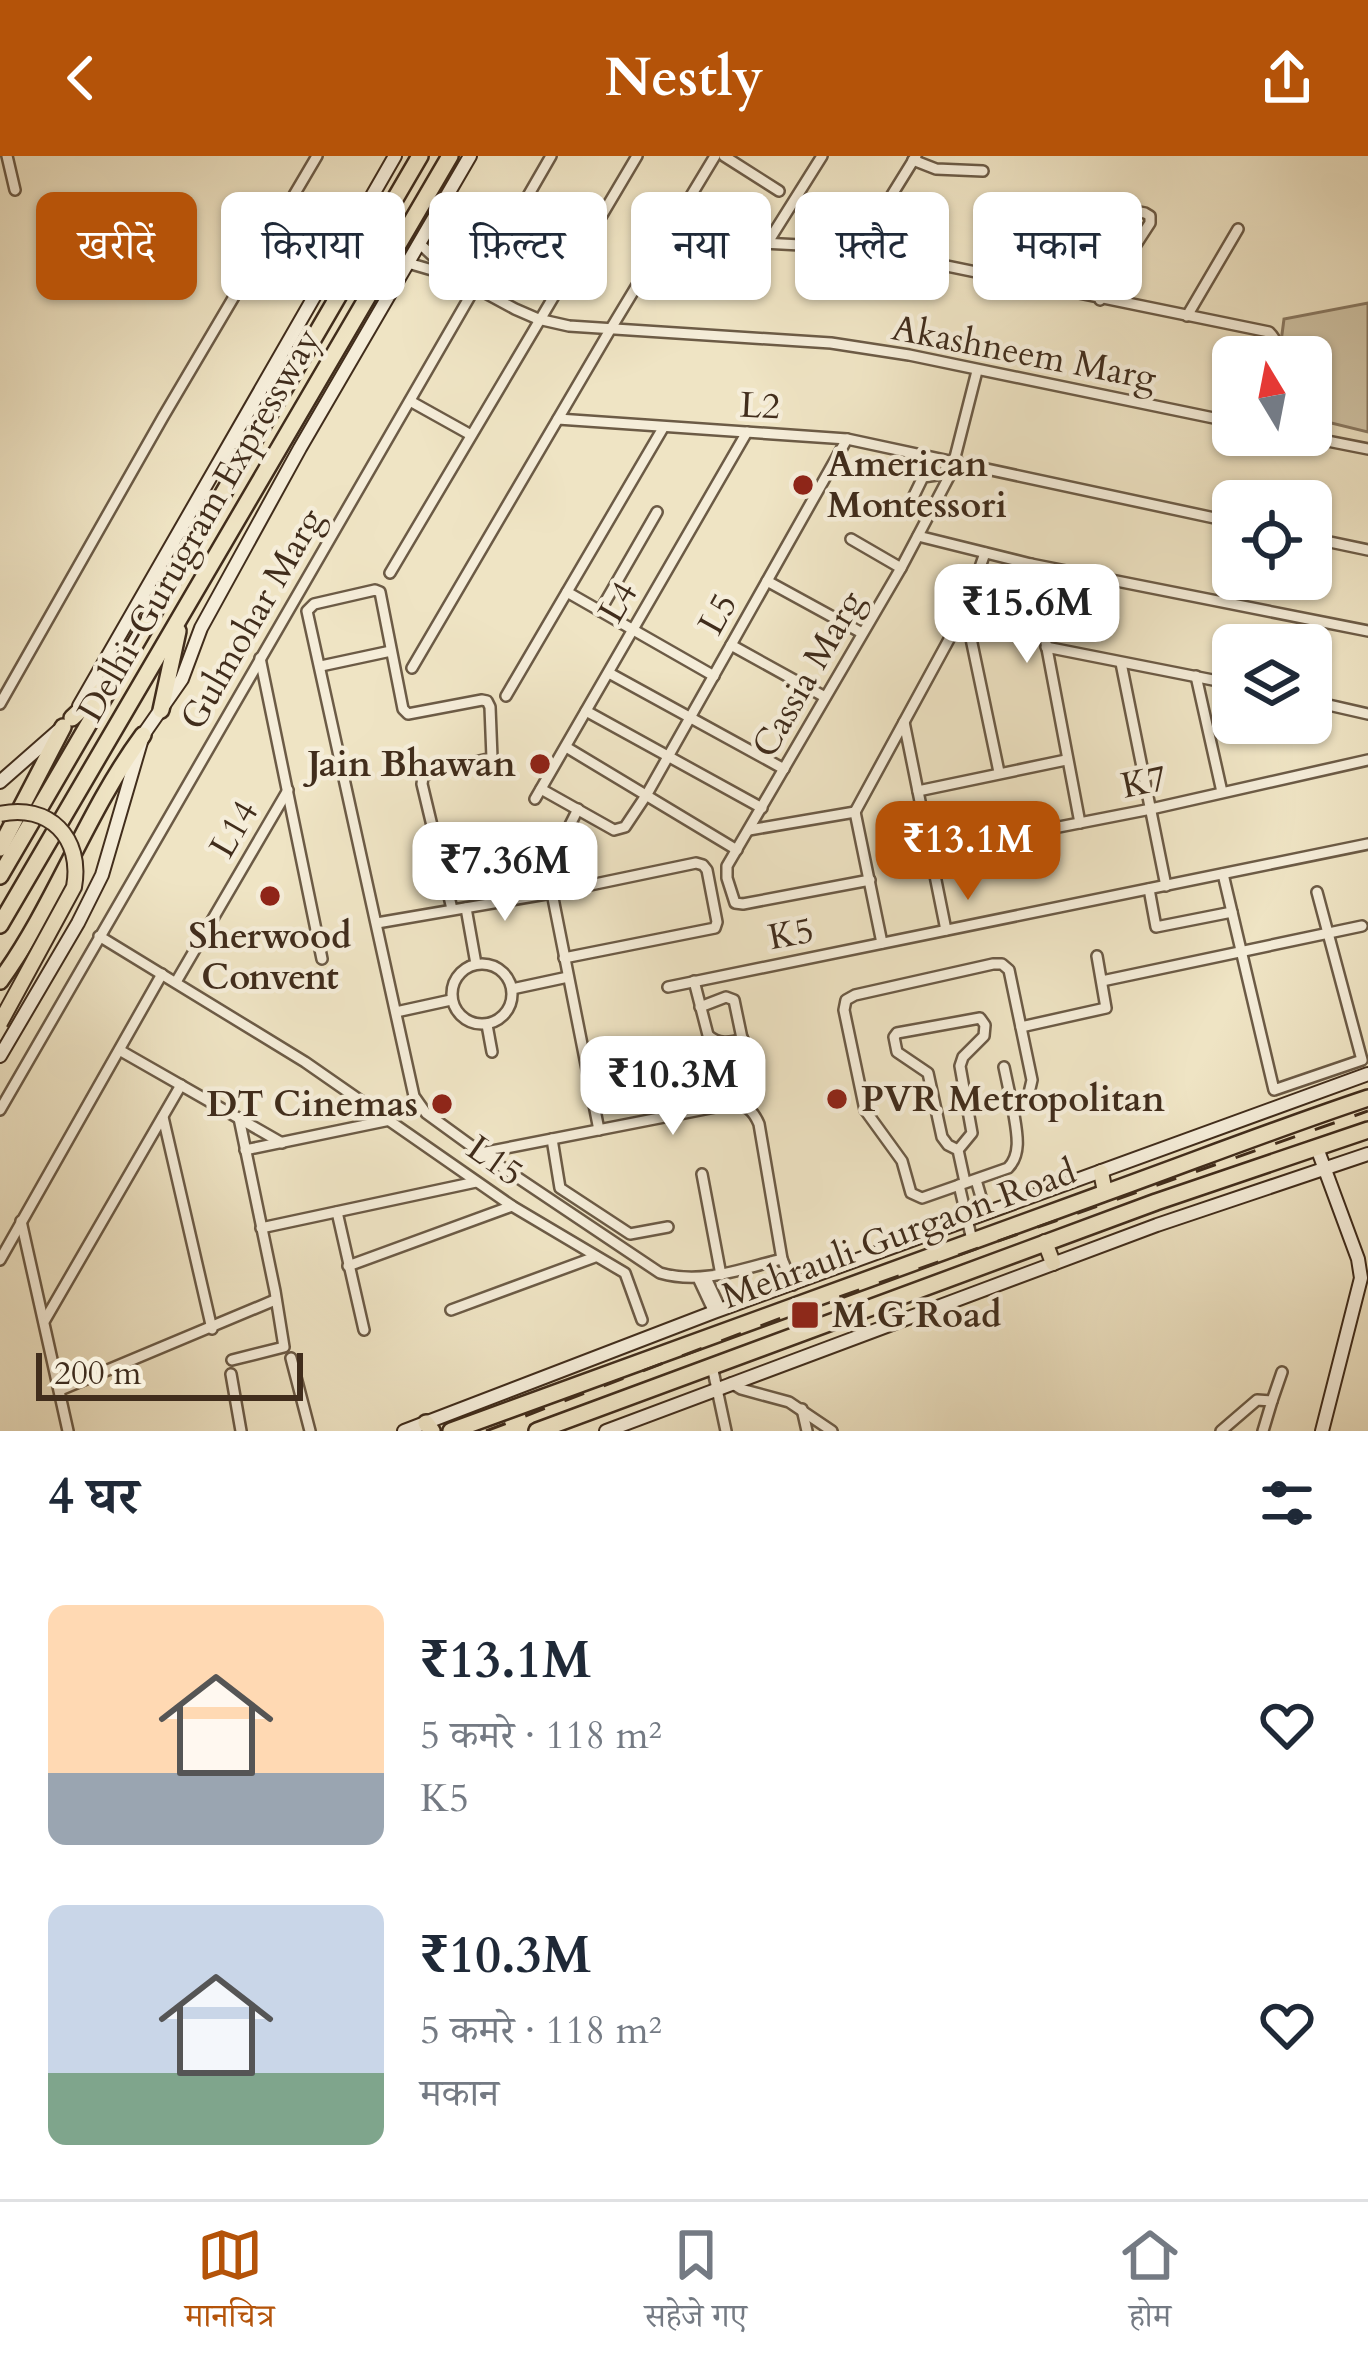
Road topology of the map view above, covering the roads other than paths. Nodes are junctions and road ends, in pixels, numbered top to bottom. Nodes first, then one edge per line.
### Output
1 (8, 156) edge
2 (317, 156) edge
3 (395, 156) edge
4 (420, 156) edge
5 (450, 156) edge
6 (470, 156) edge
7 (551, 156) edge
8 (637, 156) edge
9 (720, 156) edge
10 (822, 156) edge
11 (914, 158) edge
12 (983, 171) dead end
13 (15, 190) dead end
14 (778, 191) dead end
15 (530, 192) edge
16 (696, 192) edge
17 (893, 192) edge
18 (1142, 212) edge
19 (1238, 229) dead end
20 (1142, 235) edge
21 (771, 237) edge
22 (419, 243) junction
23 (429, 252) edge
24 (407, 263) junction
25 (429, 269) edge
26 (631, 296) edge
27 (468, 300) edge
28 (501, 300) edge
29 (1100, 300) edge
30 (1187, 316) junction
31 (538, 319) junction
32 (610, 330) junction
33 (1272, 336) edge
34 (977, 371) junction
35 (410, 401) junction
36 (1212, 418) edge
37 (558, 419) junction
38 (663, 428) junction
39 (747, 432) junction
40 (471, 435) junction
41 (847, 439) junction
42 (1332, 442) edge
43 (300, 448) junction
44 (1368, 449) edge
45 (314, 457) dead end
46 (954, 467) junction
47 (657, 512) dead end
48 (905, 514) dead end
49 (1212, 518) edge
50 (918, 536) junction
51 (850, 539) dead end
52 (1332, 542) edge
53 (1368, 550) edge
54 (985, 553) junction
55 (1031, 564) junction
56 (901, 568) junction
57 (390, 573) dead end
58 (767, 581) junction
59 (567, 592) junction
60 (965, 610) junction
61 (600, 611) junction
62 (181, 616) junction
63 (633, 630) junction
64 (1368, 631) edge
65 (862, 633) junction
66 (731, 645) junction
67 (1046, 647) junction
68 (391, 651) junction
69 (260, 658) junction
70 (1121, 663) junction
71 (321, 666) junction
72 (412, 668) dead end
73 (122, 671) junction
74 (609, 673) junction
75 (714, 676) junction
76 (1196, 676) junction
77 (1212, 679) edge
78 (506, 696) dead end
79 (825, 697) junction
80 (0, 704) edge
81 (1332, 706) edge
82 (161, 710) junction
83 (586, 711) junction
84 (1368, 714) edge
85 (690, 718) junction
86 (68, 722) junction
87 (904, 722) junction
88 (143, 735) junction
89 (566, 747) junction
90 (668, 757) junction
91 (1066, 760) junction
92 (1368, 760) edge
93 (784, 769) junction
94 (999, 772) junction
95 (0, 782) edge
96 (289, 790) junction
97 (918, 791) junction
98 (1222, 793) junction
99 (647, 794) junction
100 (762, 808) junction
101 (578, 809) junction
102 (1150, 809) junction
103 (855, 812) junction
104 (0, 814) edge
105 (1080, 824) junction
106 (749, 830) junction
107 (566, 833) dead end
108 (1368, 844) edge
109 (0, 848) edge
110 (737, 850) junction
111 (931, 852) junction
112 (1223, 874) junction
113 (0, 875) edge
114 (870, 880) junction
115 (1166, 886) junction
116 (1150, 889) junction
117 (1317, 892) dead end
118 (551, 893) junction
119 (466, 908) junction
120 (452, 909) junction
121 (1232, 912) junction
122 (377, 923) junction
123 (0, 925) edge
124 (1362, 926) dead end
125 (946, 930) junction
126 (1328, 933) junction
127 (99, 935) junction
128 (883, 943) junction
129 (1242, 952) junction
130 (1097, 956) dead end
131 (564, 958) junction
132 (322, 959) dead end
133 (476, 964) junction
134 (163, 974) junction
135 (568, 977) junction
136 (0, 981) edge
137 (694, 981) junction
138 (1102, 981) junction
139 (176, 982) junction
140 (668, 987) dead end
141 (512, 989) junction
142 (451, 1000) junction
143 (700, 1007) junction
144 (396, 1012) junction
145 (0, 1023) edge
146 (487, 1025) junction
147 (1021, 1027) junction
148 (743, 1039) junction
149 (121, 1051) junction
150 (492, 1052) dead end
151 (0, 1056) edge
152 (748, 1067) dead end
153 (1004, 1067) dead end
154 (1368, 1074) edge
155 (181, 1085) junction
156 (1368, 1099) edge
157 (1013, 1108) junction
158 (0, 1110) edge
159 (163, 1117) junction
160 (239, 1118) junction
161 (390, 1120) junction
162 (599, 1130) junction
163 (1368, 1130) edge
164 (552, 1139) junction
165 (282, 1143) junction
166 (1317, 1148) junction
167 (245, 1150) junction
168 (958, 1150) junction
169 (481, 1153) junction
170 (1368, 1154) edge
171 (1326, 1169) junction
172 (1101, 1172) junction
173 (702, 1174) dead end
174 (476, 1182) junction
175 (967, 1182) junction
176 (1106, 1192) junction
177 (512, 1206) junction
178 (337, 1212) junction
179 (986, 1214) junction
180 (21, 1221) junction
181 (966, 1221) junction
182 (668, 1227) dead end
183 (261, 1228) junction
184 (972, 1240) junction
185 (1045, 1243) junction
186 (595, 1257) junction
187 (782, 1259) junction
188 (0, 1261) edge
189 (1053, 1263) junction
190 (348, 1266) junction
191 (721, 1274) junction
192 (702, 1279) junction
193 (793, 1285) junction
194 (275, 1300) junction
195 (452, 1310) dead end
196 (717, 1311) junction
197 (45, 1320) junction
198 (642, 1320) dead end
199 (212, 1329) junction
200 (364, 1330) dead end
201 (666, 1331) junction
202 (662, 1352) junction
203 (291, 1358) dead end
204 (232, 1360) dead end
205 (712, 1364) junction
206 (1282, 1372) dead end
207 (231, 1374) dead end
208 (724, 1386) junction
209 (60, 1390) junction
210 (538, 1399) junction
211 (1272, 1401) junction
212 (802, 1409) junction
213 (429, 1427) edge
214 (542, 1429) edge
215 (68, 1431) edge
216 (241, 1431) edge
217 (310, 1431) edge
218 (404, 1431) edge
219 (452, 1431) edge
220 (607, 1431) edge
221 (726, 1431) edge
222 (807, 1431) edge
223 (832, 1431) edge
224 (1221, 1431) edge
225 (1264, 1431) edge
226 (1322, 1431) edge

1 - 13 street
2 - 80 street
3 - 86 street
4 - 73 highway, Delhi-Gurugram Expressway
5 - 62 highway, Delhi-Gurugram Expressway
6 - 22 street
7 - 15 street, Gulmohar Marg
8 - 31 street
9 - 14 street
9 - 16 street
10 - 21 street
11 - 12 street
11 - 17 street
18 - 20 street
19 - 30 street
22 - 23 street, Akashneem Marg
22 - 24 street
24 - 25 street, Akashneem Marg
24 - 43 street
26 - 32 street
27 - 35 street, Gulmohar Marg
28 - 31 street, Akashneem Marg
29 - 30 street
30 - 33 street
31 - 32 street, Akashneem Marg
31 - 40 street
32 - 34 street, Akashneem Marg
32 - 37 street
34 - 36 street, Akashneem Marg
34 - 46 street, Cassia Marg
35 - 40 street
35 - 69 street, Gulmohar Marg
37 - 38 street, L2
37 - 72 street
38 - 39 street, L2
38 - 59 street
39 - 41 street, L2
39 - 63 street, L4
40 - 57 street
41 - 46 street, L2
41 - 58 street, L5
42 - 44 street
43 - 45 street
43 - 82 street
46 - 48 street
46 - 49 street, L2
46 - 50 street, Cassia Marg
47 - 61 street
50 - 54 street
50 - 56 street, Cassia Marg
51 - 56 street
52 - 53 street
54 - 55 street
54 - 60 street
55 - 64 street
55 - 67 street
56 - 65 street, Cassia Marg
58 - 65 street
58 - 66 street, L5
59 - 61 street
59 - 78 street
60 - 87 street
60 - 94 street
61 - 63 street
62 - 82 highway
62 - 123 highway, Delhi-Gurugram Expressway
63 - 74 street, L4
63 - 75 street
65 - 79 street, Cassia Marg
66 - 75 street, L5
66 - 79 street
67 - 70 street
67 - 91 street
68 - 71 street
68 - 71 street
68 - 120 street
69 - 96 street
69 - 127 street, Gulmohar Marg
70 - 76 street
70 - 102 street
71 - 122 street
73 - 86 highway
73 - 113 highway, Delhi-Gurugram Expressway
74 - 83 street, L4
74 - 85 street
75 - 85 street, L5
76 - 77 street
76 - 98 street
79 - 93 street, Cassia Marg
81 - 84 street
82 - 88 street
83 - 89 street, L4
83 - 90 street
85 - 90 street, L5
85 - 93 street
86 - 95 street
86 - 109 highway
87 - 97 street
87 - 103 street
88 - 136 highway
88 - 151 street
89 - 99 street
89 - 101 street, L4
90 - 99 street, L5
90 - 100 street
91 - 94 street
91 - 105 street
92 - 98 street, K7
93 - 100 street, Cassia Marg
94 - 97 street
96 - 132 street, L14
96 - 139 street, L14
97 - 111 street
98 - 102 street, K7
99 - 101 street, L5
99 - 110 street
100 - 106 street, Cassia Marg
101 - 107 street
102 - 105 street, K7
102 - 115 street
103 - 106 street
103 - 114 street
104 - 145 main road, bridge
105 - 111 street, K7
106 - 110 street, Cassia Marg
108 - 112 street, K5
110 - 114 street, Cassia Marg
111 - 125 street
112 - 115 street, K5
112 - 121 street
114 - 128 street
115 - 116 street, K5
116 - 121 street
116 - 125 street, K5
117 - 126 street
118 - 119 street
118 - 131 street
118 - 131 street
119 - 120 street
119 - 133 street
120 - 122 street
121 - 129 street
122 - 144 street
124 - 126 street
125 - 128 street, K5
126 - 129 street
126 - 129 street
127 - 134 street
127 - 158 street, Gulmohar Marg
128 - 137 street, K5
129 - 138 street
130 - 138 street
131 - 135 street
133 - 141 street
133 - 142 street
134 - 139 street
134 - 149 street
135 - 141 street
135 - 162 street
137 - 140 street, K5
137 - 143 street
138 - 147 street
139 - 161 street, L15
141 - 146 street
142 - 144 street
142 - 146 street
143 - 148 street
143 - 148 street
144 - 169 street
146 - 150 street
147 - 157 street
147 - 175 street
148 - 152 street
149 - 155 street
149 - 180 street
153 - 157 street
154 - 172 street
155 - 159 street
155 - 160 street
156 - 176 highway, Mehrauli Gurgaon Road
157 - 175 street
159 - 197 street
159 - 199 street
160 - 165 street
160 - 167 street
161 - 165 street
161 - 174 street, L15
162 - 164 street
162 - 187 street
163 - 166 highway, Mehrauli Gurgaon Road
164 - 169 street
164 - 182 street
165 - 167 street
166 - 171 street
166 - 185 highway, Mehrauli Gurgaon Road
167 - 183 street
168 - 168 street
168 - 175 street
169 - 192 street
170 - 171 street
171 - 189 street
171 - 226 street
172 - 176 main road
172 - 179 street
173 - 191 street
174 - 177 street, L15
174 - 178 street
175 - 179 street
175 - 181 street
176 - 184 highway, Mehrauli Gurgaon Road
177 - 186 street, L15
177 - 190 street
178 - 183 street
178 - 190 street
179 - 181 street
180 - 188 street
180 - 197 street
181 - 184 street
181 - 193 street
183 - 194 street
184 - 202 highway, Mehrauli Gurgaon Road
185 - 189 main road
185 - 205 highway, Mehrauli Gurgaon Road
186 - 195 street
186 - 198 street, L15
187 - 191 street
187 - 193 street
189 - 208 street
190 - 200 street
191 - 192 street
192 - 196 street
193 - 196 street
194 - 199 street
194 - 204 street
196 - 201 street
197 - 209 street
199 - 209 street
201 - 202 highway
201 - 213 street
202 - 210 highway, Mehrauli Gurgaon Road
203 - 217 street
205 - 208 street
205 - 214 highway, Mehrauli Gurgaon Road
206 - 211 street
207 - 216 street
208 - 212 street
208 - 220 street
208 - 221 street
209 - 215 street
210 - 214 highway
210 - 219 highway, Mehrauli Gurgaon Road
211 - 224 street
211 - 225 street
212 - 222 street
212 - 223 street
213 - 218 street

